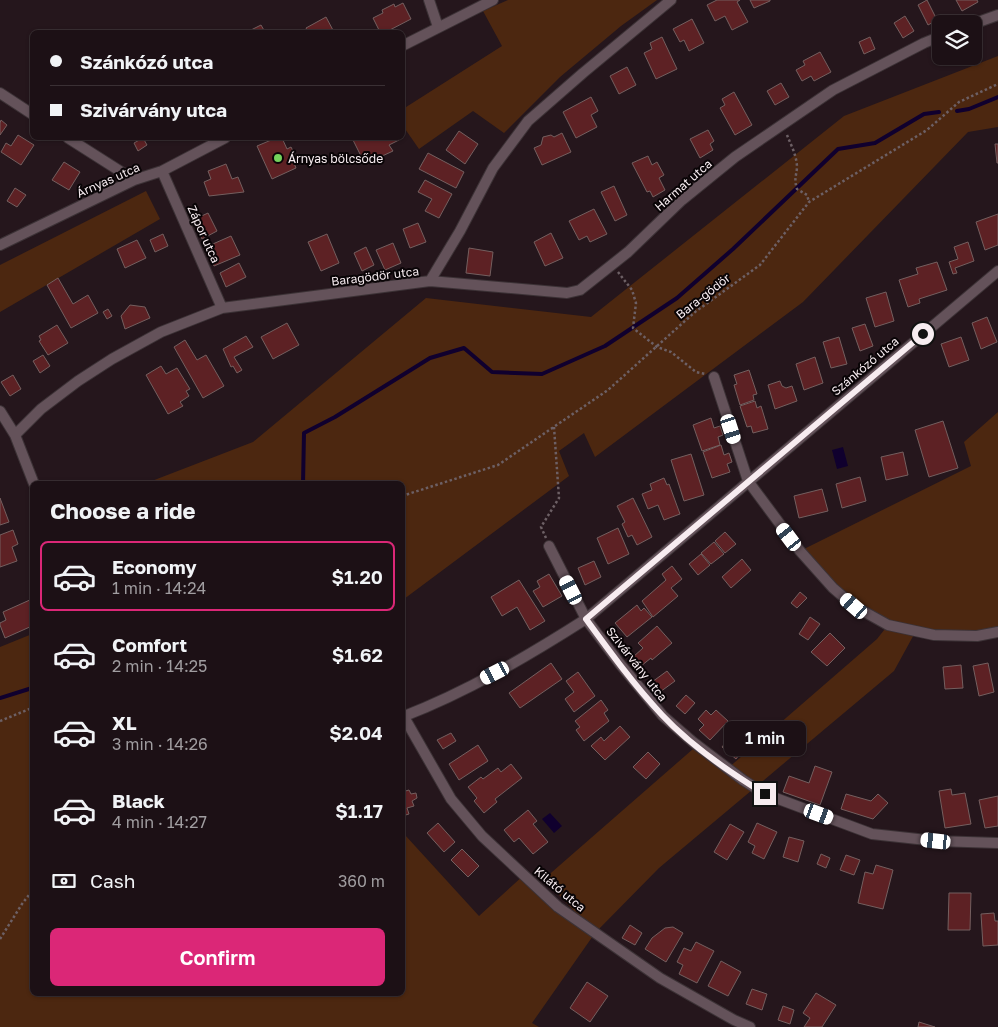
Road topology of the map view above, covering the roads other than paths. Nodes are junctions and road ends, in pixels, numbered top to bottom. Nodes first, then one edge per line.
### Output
1 (429, 0) edge
2 (493, 0) edge
3 (671, 0) edge
4 (998, 15) edge
5 (982, 21) edge
6 (438, 28) junction
7 (932, 40) edge
8 (405, 44) edge
9 (0, 93) edge
10 (30, 113) edge
11 (71, 140) edge
12 (221, 140) edge
13 (162, 171) junction
14 (134, 180) junction
15 (0, 245) edge
16 (998, 271) edge
17 (430, 281) junction
18 (222, 308) junction
19 (714, 377) road end
20 (0, 411) edge
21 (15, 434) junction
22 (33, 481) edge
23 (748, 481) junction
24 (549, 546) road end
25 (586, 619) junction
26 (998, 632) edge
27 (405, 716) edge
28 (405, 720) edge
29 (998, 843) edge
30 (750, 1027) edge

1 - 6 street
2 - 6 street
3 - 17 street, Baragödör utca
4 - 5 street
6 - 8 street
7 - 17 street, Harmat utca
9 - 10 street
11 - 14 street
12 - 13 street, Árnyas utca
13 - 14 street, Árnyas utca
13 - 18 street, Zápor utca
14 - 15 street, Árnyas utca
16 - 23 street, Szánkózó utca
17 - 18 street, Baragödör utca
18 - 21 street, Baragödör utca
19 - 23 street
20 - 21 street
21 - 22 street
23 - 25 street, Szánkózó utca
23 - 26 street
24 - 25 street
25 - 27 street, Szánkózó utca
25 - 29 street, Szivárvány utca
28 - 30 street, Kilátó utca

